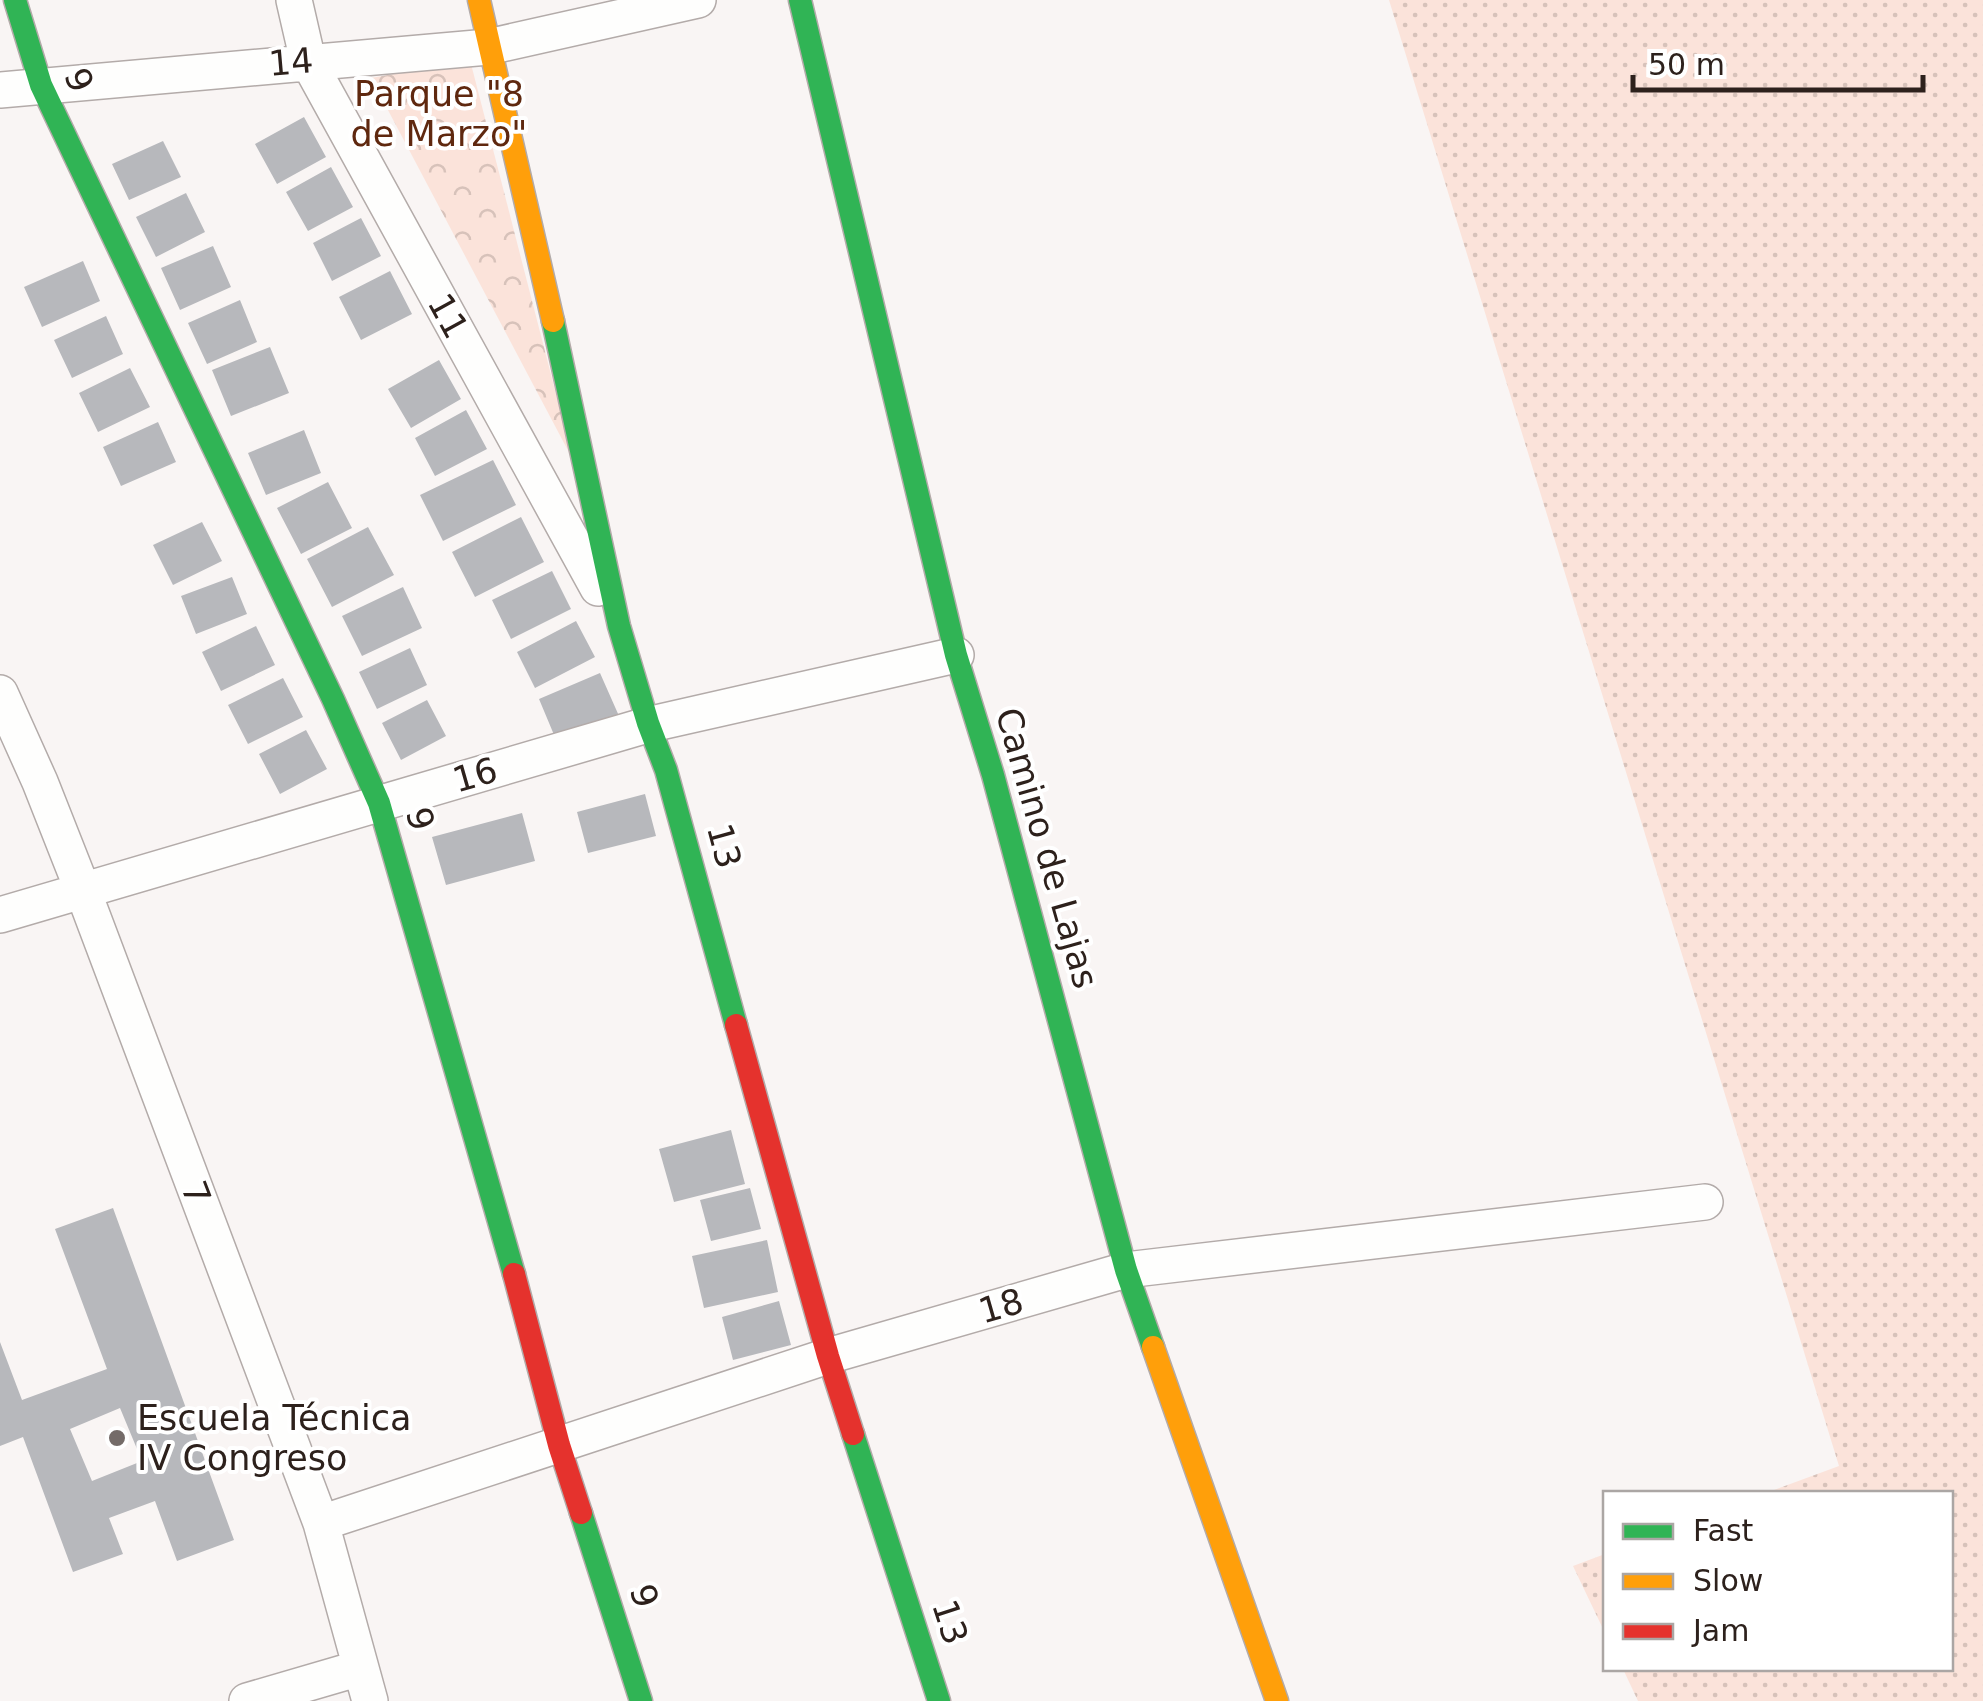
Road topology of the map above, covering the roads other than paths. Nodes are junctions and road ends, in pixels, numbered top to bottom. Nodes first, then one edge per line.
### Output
1 (16, 0) edge
2 (294, 0) edge
3 (479, 0) edge
4 (698, 0) edge
5 (800, 0) edge
6 (488, 47) junction
7 (308, 61) junction
8 (41, 85) junction
9 (0, 90) edge
10 (619, 626) junction
11 (956, 656) junction
12 (0, 693) edge
13 (648, 725) junction
14 (379, 802) junction
15 (83, 891) junction
16 (0, 915) edge
17 (1705, 1202) dead end
18 (1126, 1270) junction
19 (828, 1356) junction
20 (559, 1445) junction
21 (321, 1523) junction
22 (366, 1684) edge
23 (246, 1701) edge
24 (641, 1701) edge
25 (939, 1701) edge
26 (1277, 1701) edge

1 - 8 street, 9
2 - 7 street, 11
3 - 6 street, 13
4 - 6 street, 14
5 - 11 street, Camino de Lajas
6 - 7 street, 14
6 - 10 street, 13
7 - 8 street, 14
7 - 10 street, 11
8 - 9 street, 14
8 - 14 street, 9
10 - 13 street, 13
11 - 13 street, 16
11 - 18 street, Camino de Lajas
12 - 15 street, 7
13 - 14 street, 16
13 - 19 street, 13
14 - 15 street, 16
14 - 20 street, 9
15 - 16 street, 16
15 - 21 street, 7
17 - 18 street, 18
18 - 19 street, 18
18 - 26 street, Camino de Lajas
19 - 20 street, 18
19 - 25 street, 13
20 - 21 street, 18
20 - 24 street, 9
21 - 22 street, 7
22 - 23 street

